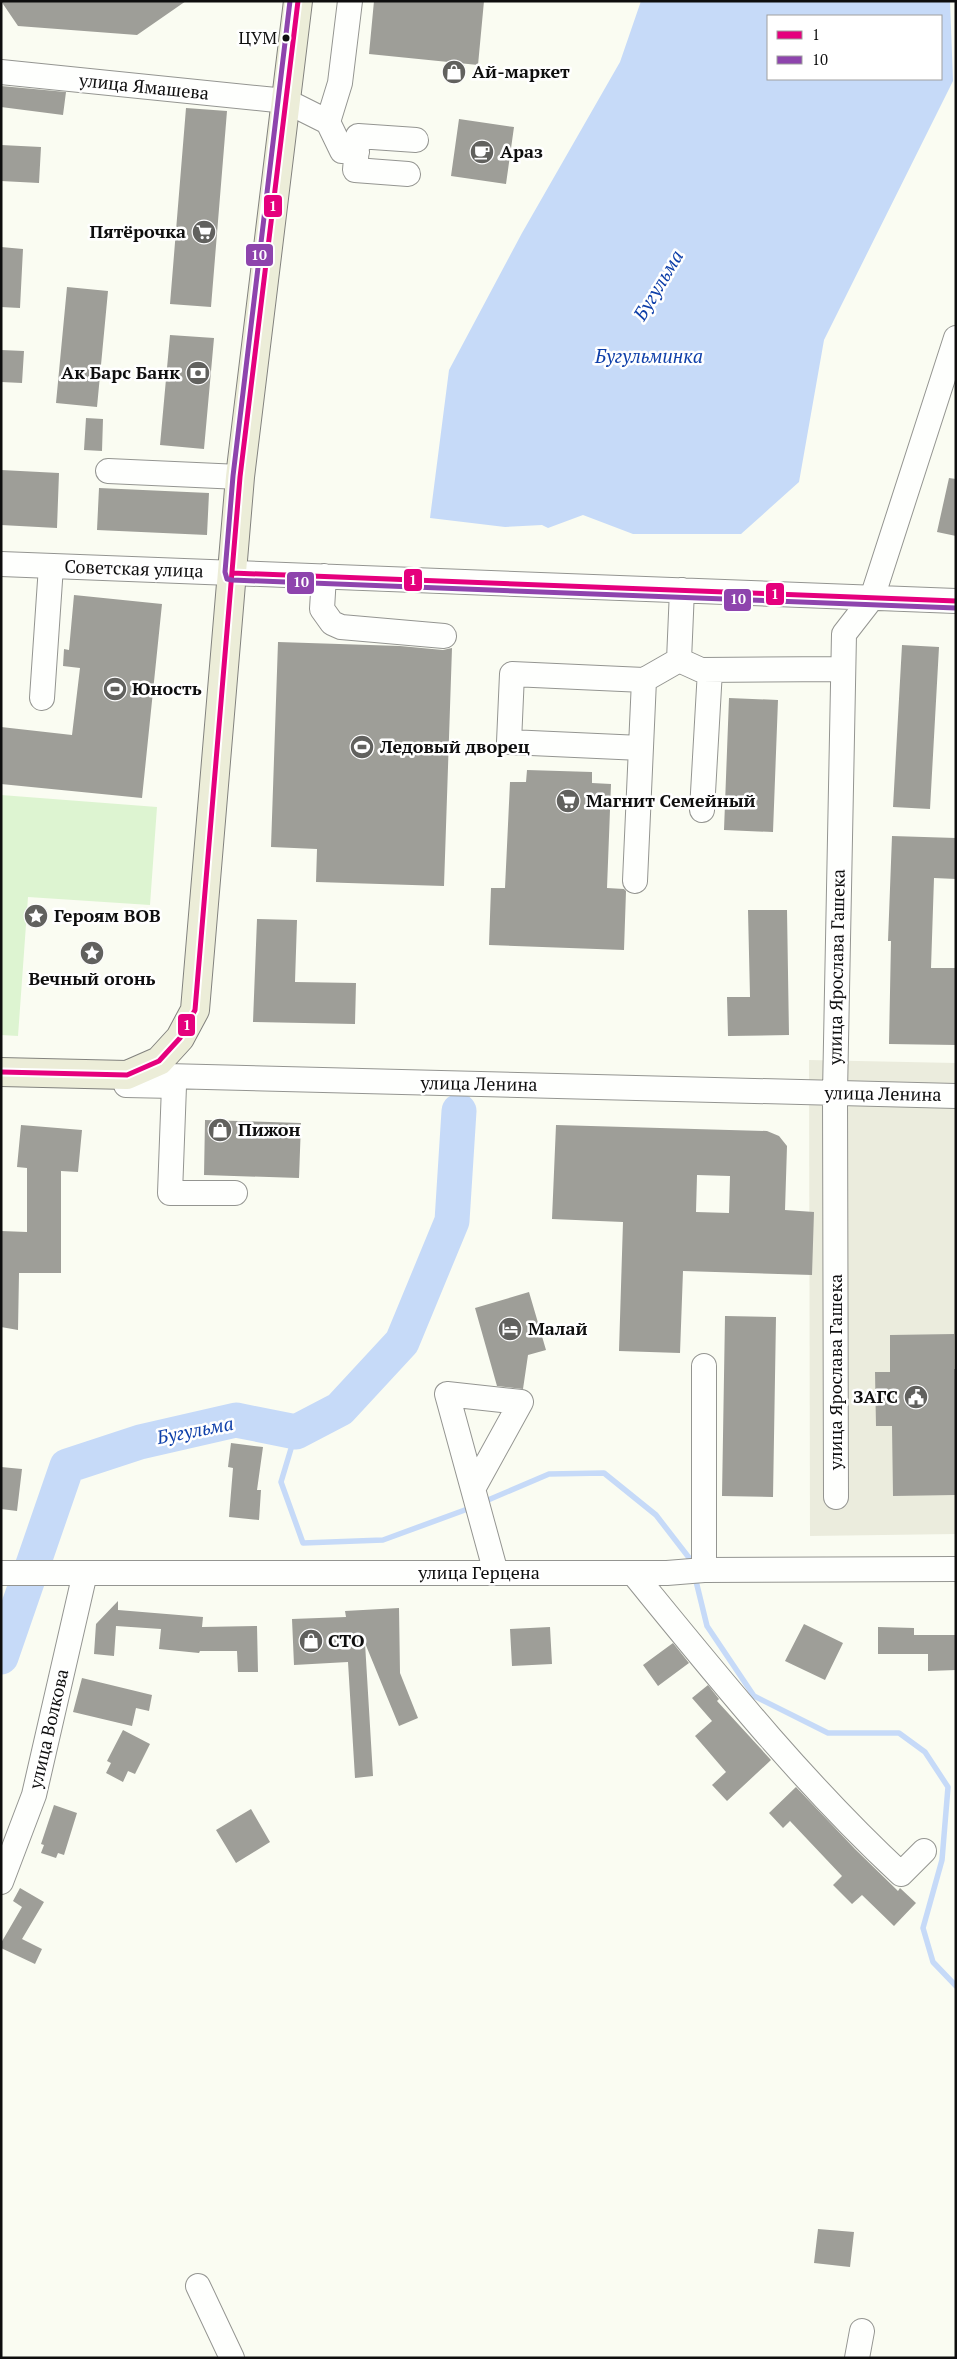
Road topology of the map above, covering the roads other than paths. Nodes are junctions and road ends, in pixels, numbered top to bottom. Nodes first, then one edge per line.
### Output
1 (298, 1) edge
2 (350, 1) edge
3 (1, 72) edge
4 (286, 101) junction
5 (328, 122) junction
6 (416, 140) dead end
7 (356, 152) junction
8 (408, 174) dead end
9 (956, 338) edge
10 (108, 471) dead end
11 (240, 477) junction
12 (1, 564) edge
13 (52, 566) junction
14 (232, 573) junction
15 (324, 576) junction
16 (682, 590) junction
17 (872, 598) junction
18 (956, 602) edge
19 (444, 636) dead end
20 (679, 660) junction
21 (843, 669) junction
22 (710, 670) junction
23 (644, 680) junction
24 (42, 698) dead end
25 (641, 748) junction
26 (702, 810) dead end
27 (635, 881) dead end
28 (1, 1072) edge
29 (127, 1075) junction
30 (956, 1080) edge
31 (835, 1085) junction
32 (956, 1096) edge
33 (235, 1193) dead end
34 (704, 1366) dead end
35 (473, 1490) dead end
36 (836, 1496) dead end
37 (956, 1569) edge
38 (704, 1570) junction
39 (6, 1573) edge
40 (85, 1573) junction
41 (496, 1573) junction
42 (632, 1573) junction
43 (924, 1851) dead end
44 (1, 1882) edge
45 (198, 2286) dead end
46 (862, 2331) dead end
47 (232, 2358) edge
48 (857, 2358) edge

1 - 4 main road
2 - 5 street
3 - 4 street, улица Ямашева
4 - 5 street
4 - 11 main road
5 - 7 street
6 - 7 street
7 - 8 street
9 - 17 street, улица Ярослава Гашека
10 - 11 street
11 - 14 main road
12 - 13 street, Советская улица
13 - 14 street, Советская улица
13 - 24 street
14 - 15 street, Советская улица
14 - 29 main road
15 - 16 street, Советская улица
15 - 19 street
16 - 17 street, Советская улица
16 - 20 street
17 - 18 street, Советская улица
17 - 21 street, улица Ярослава Гашека
20 - 22 street
20 - 23 street
21 - 22 street
21 - 31 street, улица Ярослава Гашека
22 - 26 street
23 - 25 street
23 - 25 street
25 - 27 street
28 - 29 main road, улица Ленина
29 - 31 street, улица Ленина
29 - 33 street
30 - 31 street
31 - 32 street, улица Ленина
31 - 36 street, улица Ярослава Гашека
34 - 38 street
35 - 41 street
37 - 38 street, улица Герцена
38 - 42 street, улица Герцена
39 - 40 street, улица Герцена
40 - 41 street, улица Герцена
40 - 44 street, улица Волкова
41 - 42 street, улица Герцена
42 - 43 street
45 - 47 street
46 - 48 street

